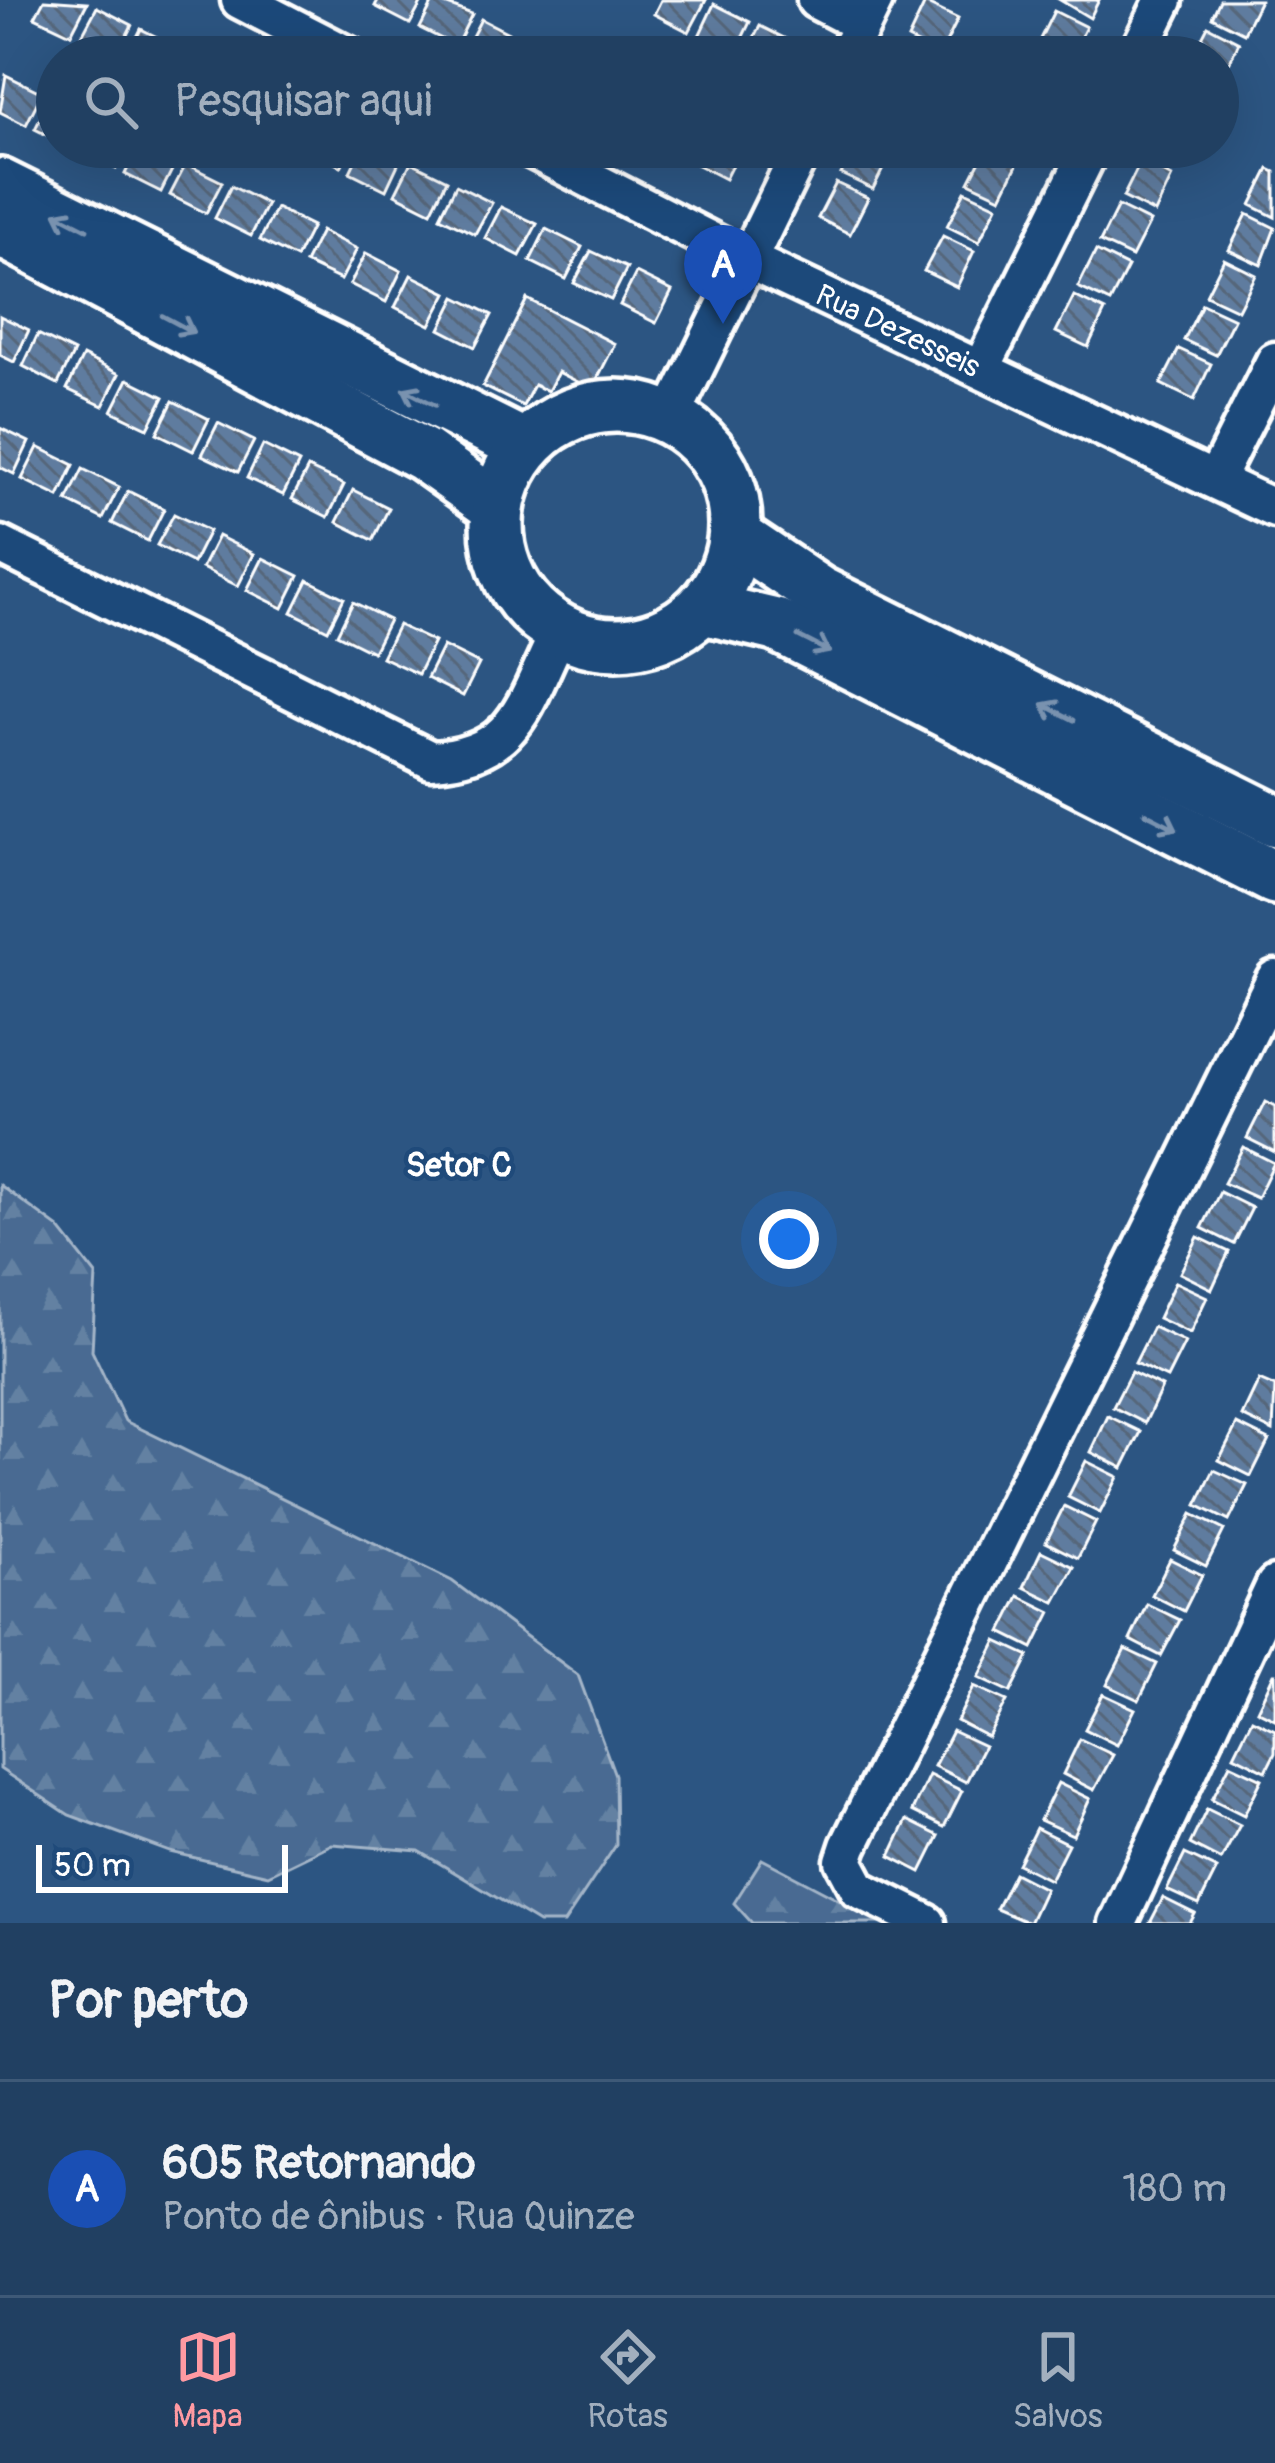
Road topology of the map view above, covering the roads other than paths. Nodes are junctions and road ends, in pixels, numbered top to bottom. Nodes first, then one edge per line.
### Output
1 (240, 0) edge
2 (816, 0) edge
3 (1164, 0) edge
4 (861, 27) edge
5 (311, 36) edge
6 (1146, 36) edge
7 (568, 168) edge
8 (792, 168) edge
9 (1081, 168) edge
10 (0, 185) edge
11 (0, 230) edge
12 (748, 260) junction
13 (1275, 362) edge
14 (981, 369) junction
15 (671, 417) junction
16 (525, 446) junction
17 (1215, 480) junction
18 (497, 507) junction
19 (1275, 509) edge
20 (736, 537) junction
21 (0, 545) edge
22 (703, 608) junction
23 (560, 631) junction
24 (1275, 821) edge
25 (1275, 878) edge
26 (1275, 979) edge
27 (1275, 1586) edge
28 (927, 1923) edge
29 (1118, 1923) edge

1 - 5 street
2 - 4 street
3 - 6 street
7 - 12 street, Rua Dezesseis
8 - 12 street
9 - 14 street
16 -> 10 street
11 -> 18 street
12 - 14 street, Rua Dezesseis
12 - 15 street
13 - 17 street
14 - 17 street, Rua Dezesseis
15 - 16 street
15 - 20 street
16 - 18 street
17 - 19 street, Rua Dezesseis
18 - 23 street
20 - 22 street
24 -> 20 street
21 - 23 street
22 - 23 street
22 -> 25 street
26 - 28 street
27 - 29 street

